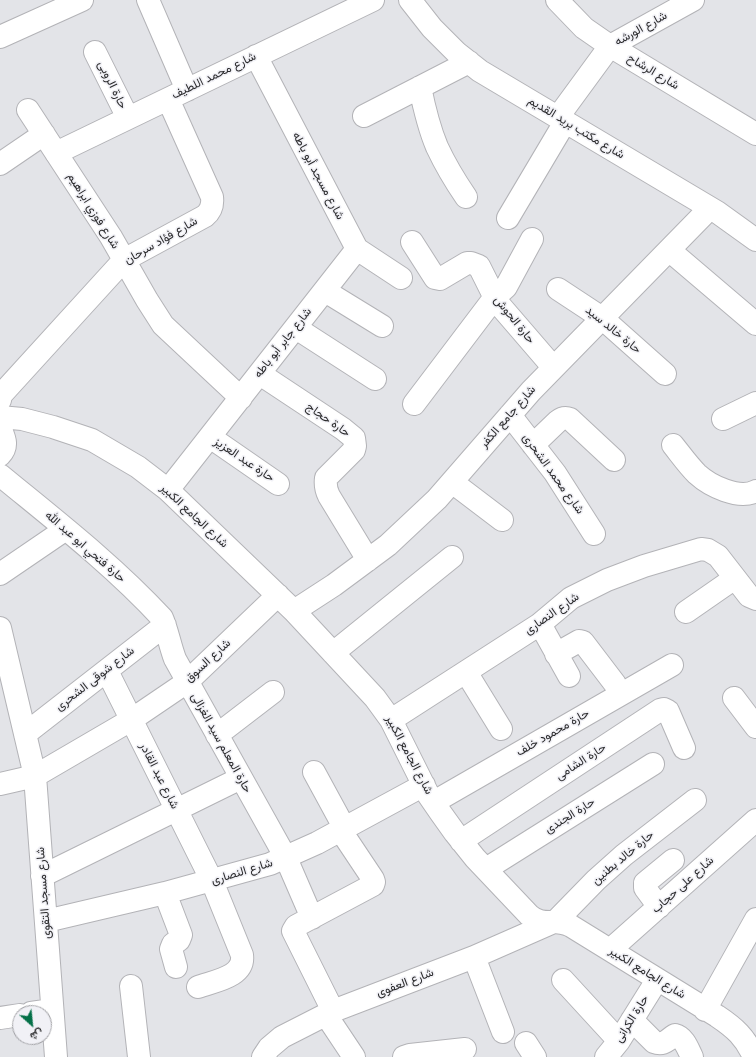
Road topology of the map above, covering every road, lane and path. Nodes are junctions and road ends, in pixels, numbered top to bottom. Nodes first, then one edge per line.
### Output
1 (82, 0) edge
2 (148, 0) edge
3 (373, 0) edge
4 (410, 0) edge
5 (557, 0) edge
6 (693, 0) edge
7 (0, 37) edge
8 (610, 46) junction
9 (95, 52) dead end
10 (256, 56) junction
11 (469, 62) junction
12 (420, 87) junction
13 (177, 94) junction
14 (28, 110) dead end
15 (364, 116) dead end
16 (128, 118) junction
17 (562, 120) junction
18 (44, 134) junction
19 (756, 134) edge
20 (56, 153) junction
21 (0, 164) edge
22 (466, 198) dead end
23 (710, 208) junction
24 (508, 218) dead end
25 (532, 239) dead end
26 (756, 240) edge
27 (412, 242) dead end
28 (357, 250) junction
29 (669, 250) junction
30 (124, 260) junction
31 (401, 278) dead end
32 (558, 289) dead end
33 (325, 290) junction
34 (495, 297) junction
35 (602, 318) junction
36 (756, 324) edge
37 (382, 326) dead end
38 (296, 328) junction
39 (554, 367) junction
40 (260, 374) junction
41 (665, 374) dead end
42 (375, 380) dead end
43 (240, 398) junction
44 (0, 400) edge
45 (414, 404) dead end
46 (756, 404) edge
47 (510, 415) junction
48 (0, 417) edge
49 (723, 420) dead end
50 (0, 427) edge
51 (210, 437) junction
52 (533, 445) junction
53 (673, 445) dead end
54 (0, 455) edge
55 (614, 460) dead end
56 (0, 475) edge
57 (452, 482) junction
58 (278, 484) dead end
59 (168, 490) junction
60 (756, 491) edge
61 (502, 520) dead end
62 (66, 529) junction
63 (594, 534) dead end
64 (452, 557) dead end
65 (368, 560) junction
66 (0, 574) edge
67 (735, 578) junction
68 (278, 595) junction
69 (756, 599) edge
70 (294, 611) junction
71 (686, 612) dead end
72 (540, 624) junction
73 (165, 625) junction
74 (0, 628) edge
75 (333, 653) junction
76 (556, 654) junction
77 (672, 665) dead end
78 (107, 671) junction
79 (466, 672) junction
80 (568, 676) dead end
81 (187, 682) junction
82 (615, 684) dead end
83 (7, 689) edge
84 (273, 692) dead end
85 (734, 698) dead end
86 (131, 720) junction
87 (391, 720) junction
88 (756, 727) edge
89 (501, 729) dead end
90 (25, 734) junction
91 (217, 735) junction
92 (684, 748) dead end
93 (653, 764) dead end
94 (314, 772) dead end
95 (35, 776) junction
96 (242, 778) junction
97 (0, 784) edge
98 (429, 793) junction
99 (695, 800) dead end
100 (177, 810) junction
101 (756, 820) edge
102 (343, 830) junction
103 (461, 841) junction
104 (286, 858) junction
105 (673, 860) dead end
106 (486, 869) junction
107 (42, 876) junction
108 (212, 881) junction
109 (166, 893) junction
110 (659, 907) junction
111 (312, 918) junction
112 (756, 919) edge
113 (556, 921) junction
114 (46, 922) junction
115 (610, 950) junction
116 (474, 957) junction
117 (176, 967) dead end
118 (563, 980) dead end
119 (657, 980) junction
120 (131, 986) dead end
121 (198, 987) dead end
122 (41, 1005) edge
123 (705, 1010) junction
124 (330, 1013) junction
125 (12, 1016) edge
126 (0, 1018) edge
127 (632, 1020) junction
128 (503, 1032) dead end
129 (52, 1045) edge
130 (465, 1049) dead end
131 (613, 1049) edge
132 (56, 1057) edge
133 (139, 1057) edge
134 (262, 1057) edge
135 (354, 1057) edge
136 (404, 1057) edge
137 (692, 1057) edge
138 (754, 1057) edge

1 - 7 street
2 - 13 street, شارع فؤاد سرحان
3 - 10 street, شارع محمد اللطيف
4 - 11 street, شارع مكتب بريد القديم
5 - 8 street, شارع الرشاح
6 - 8 street, شارع الورشه
8 - 17 street
8 - 19 street, شارع الرشاح
9 - 16 street, حارة الروبى
10 - 13 street, شارع محمد اللطيف
10 - 28 street, شارع مسجد أبو باطه
11 - 12 street
11 - 17 street, شارع مكتب بريد القديم
12 - 15 street
12 - 22 street
13 - 16 street, شارع محمد اللطيف
13 - 30 street, شارع فؤاد سرحان
14 - 18 street, شارع فوزي ابراهيم
16 - 20 street, شارع محمد اللطيف
17 - 23 street, شارع مكتب بريد القديم
17 - 24 street
18 - 20 street, شارع فوزي ابراهيم
18 - 21 street
20 - 30 street, شارع فوزي ابراهيم
23 - 26 street, شارع مكتب بريد القديم
23 - 29 street, شارع جامع الكفر
25 - 34 street
27 - 34 street, حارة الحوش
28 - 31 street
28 - 33 street, شارع جابر أبو باطه
29 - 35 street, شارع جامع الكفر
29 - 36 street
30 - 43 street, شارع فوزي ابراهيم
30 - 44 street, شارع فؤاد سرحان
32 - 35 street, حارة خالد سيد
33 - 37 street
33 - 38 street, شارع جابر أبو باطه
34 - 39 street, حارة الحوش
34 - 45 street
35 - 39 street, شارع جامع الكفر
35 - 41 street, حارة خالد سيد
38 - 40 street, شارع جابر أبو باطه
38 - 42 street
39 - 47 street, شارع جامع الكفر
40 - 43 street, شارع جابر أبو باطه
40 - 65 street, حارة حجاج
43 - 51 street, شارع جابر أبو باطه
46 - 49 street
47 - 52 street, شارع محمد الشحرى
47 - 57 street, شارع جامع الكفر
48 - 59 street, شارع الجامع الكبير
50 - 54 street
51 - 58 street, حارة عبد العزيز
51 - 59 street, شارع جابر أبو باطه
52 - 55 street
52 - 63 street, شارع محمد الشحرى
53 - 60 street
56 - 62 street, حارة فتحي ابو عبد الله
57 - 61 street
57 - 65 street, شارع جامع الكفر
59 - 68 street, شارع الجامع الكبير
62 - 66 street
62 - 73 street, حارة فتحي ابو عبد الله
64 - 75 street
65 - 70 street, شارع جامع الكفر
67 - 69 street, شارع النصارى
67 - 71 street
67 - 72 street, شارع النصارى
68 - 70 street, شارع الجامع الكبير
68 - 81 street, شارع السوق
70 - 75 street, شارع الجامع الكبير
72 - 76 street
72 - 79 street, شارع النصارى
73 - 78 street, شارع شوقى الشحرى
73 - 81 street, حارة المعلم سيد الغزالى
74 - 83 street, شارع مسجد التقوى
75 - 87 street, شارع الجامع الكبير
76 - 80 street
76 - 82 street
77 - 98 street, حارة محمود خلف
78 - 86 street, شارع عبد القادر
78 - 90 street, شارع شوقى الشحرى
79 - 87 street, شارع النصارى
79 - 89 street
81 - 86 street, شارع السوق
81 - 91 street, حارة المعلم سيد الغزالى
83 - 90 street, شارع مسجد التقوى
84 - 91 street
85 - 88 street
86 - 95 street
86 - 100 street, شارع عبد القادر
87 - 98 street, شارع الجامع الكبير
90 - 95 street, شارع مسجد التقوى
91 - 96 street, حارة المعلم سيد الغزالى
92 - 103 street, حارة الشامى
93 - 106 street, حارة الجندى
94 - 102 street
95 - 97 street
95 - 107 street, شارع مسجد التقوى
96 - 100 street
96 - 104 street, حارة المعلم سيد الغزالى
98 - 102 street, شارع النصارى
98 - 103 street, شارع الجامع الكبير
99 - 113 street, حارة خالد بطنين
100 - 107 street
100 - 108 street, شارع عبد القادر
101 - 110 street, شارع على حجاب
102 - 104 street, شارع النصارى
102 - 111 street
103 - 106 street, شارع الجامع الكبير
104 - 108 street, شارع النصارى
104 - 111 street, حارة المعلم سيد الغزالى
105 - 110 street
106 - 113 street, شارع الجامع الكبير
107 - 114 street, شارع مسجد التقوى
108 - 109 street, شارع النصارى
108 - 121 street, شارع عبد القادر
109 - 114 street, شارع النصارى
109 - 117 street
110 - 115 street, شارع على حجاب
111 - 124 street
112 - 123 street
113 - 115 street, شارع الجامع الكبير
113 - 116 street, شارع العفوى
114 - 122 street, شارع مسجد التقوى
115 - 119 street, شارع الجامع الكبير
116 - 124 street, شارع العفوى
116 - 128 street
118 - 131 street
119 - 123 street, شارع الجامع الكبير
119 - 127 street, حارة الكرانى
120 - 133 street
123 - 138 street, شارع الجامع الكبير
124 - 134 street, شارع العفوى
124 - 135 street
125 - 126 street
127 - 131 street, حارة الكرانى
127 - 137 street
129 - 132 street, شارع مسجد التقوى
130 - 136 street

